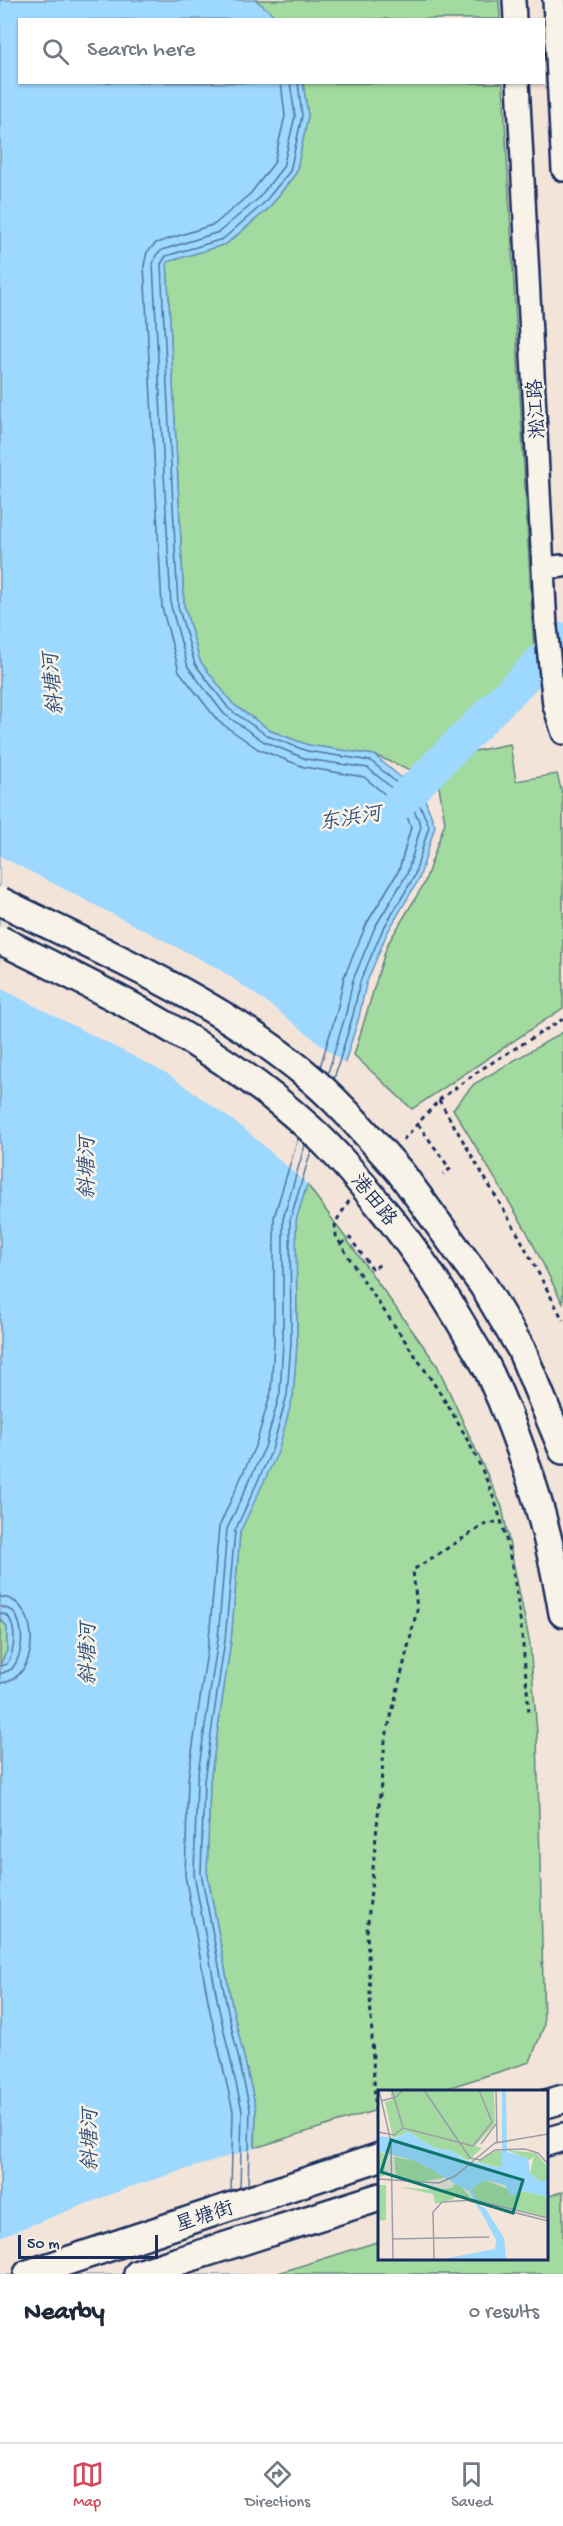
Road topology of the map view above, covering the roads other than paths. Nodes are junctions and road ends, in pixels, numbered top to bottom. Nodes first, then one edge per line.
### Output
1 (514, 0) edge
2 (554, 0) edge
3 (515, 18) edge
4 (518, 84) edge
5 (563, 170) edge
6 (553, 567) edge
7 (563, 733) edge
8 (0, 901) edge
9 (0, 940) edge
10 (563, 1450) edge
11 (563, 1613) edge
12 (563, 2099) edge
13 (548, 2103) edge
14 (563, 2137) edge
15 (548, 2141) edge
16 (378, 2158) edge
17 (378, 2198) edge
18 (28, 2274) edge
19 (138, 2274) edge

1 - 3 street
2 - 5 street
4 - 6 street, 淞江路
6 - 7 street, 淞江路
8 - 10 main road, 港田路, bridge
9 - 11 main road, 港田路, bridge
12 - 13 main road
14 - 15 main road
16 - 18 main road, 星塘街
17 - 19 main road, 星塘街

